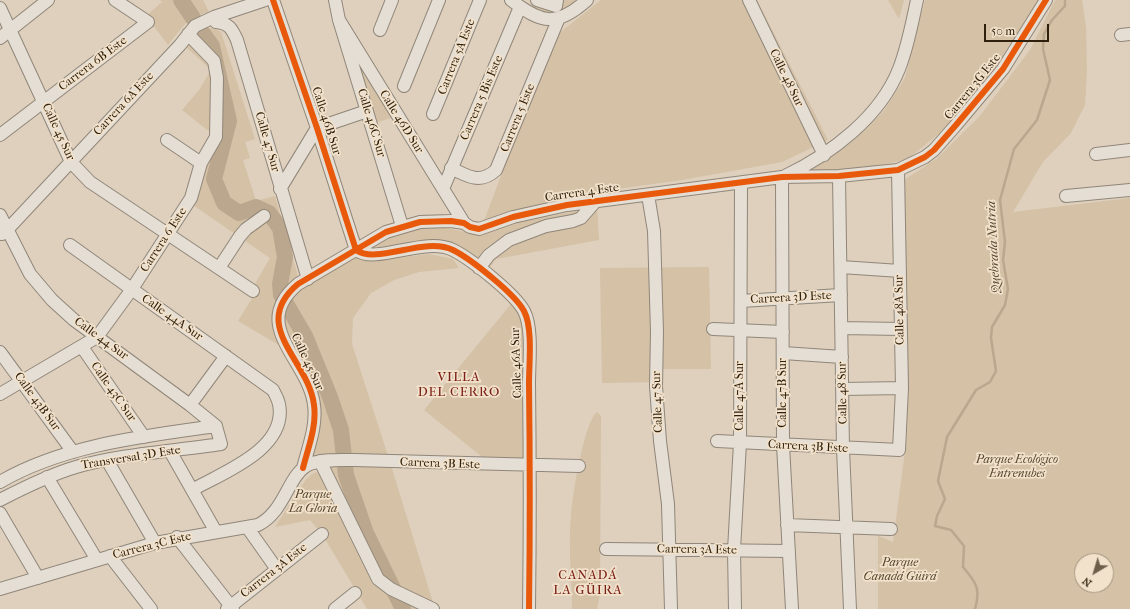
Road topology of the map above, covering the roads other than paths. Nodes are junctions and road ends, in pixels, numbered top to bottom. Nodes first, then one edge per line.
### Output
1 (48, 0) edge
2 (115, 0) edge
3 (265, 0) edge
4 (273, 0) edge
5 (335, 0) edge
6 (392, 0) edge
7 (439, 0) edge
8 (480, 0) edge
9 (537, 0) edge
10 (587, 0) edge
11 (749, 0) edge
12 (916, 0) edge
13 (1046, 0) edge
14 (556, 3) edge
15 (516, 4) edge
16 (0, 8) edge
17 (214, 17) junction
18 (339, 20) junction
19 (558, 20) junction
20 (10, 30) junction
21 (380, 30) dead end
22 (188, 34) junction
23 (0, 38) edge
24 (404, 86) dead end
25 (43, 102) junction
26 (367, 111) junction
27 (433, 114) dead end
28 (317, 128) junction
29 (0, 134) edge
30 (167, 140) dead end
31 (1130, 150) edge
32 (1096, 154) dead end
33 (824, 155) junction
34 (71, 162) junction
35 (201, 163) junction
36 (451, 168) junction
37 (898, 170) junction
38 (839, 176) junction
39 (782, 177) junction
40 (741, 183) junction
41 (280, 189) junction
42 (443, 189) junction
43 (1130, 190) edge
44 (648, 195) junction
45 (1066, 196) dead end
46 (595, 202) junction
47 (0, 215) edge
48 (264, 216) dead end
49 (513, 217) junction
50 (464, 223) junction
51 (402, 226) junction
52 (4, 232) edge
53 (167, 233) junction
54 (510, 240) junction
55 (70, 245) dead end
56 (356, 250) junction
57 (841, 267) junction
58 (219, 268) junction
59 (479, 268) junction
60 (900, 271) junction
61 (308, 279) junction
62 (132, 289) junction
63 (253, 291) dead end
64 (290, 291) joint
65 (841, 295) junction
66 (782, 298) junction
67 (741, 300) junction
68 (842, 328) junction
69 (713, 329) dead end
70 (901, 329) junction
71 (741, 331) junction
72 (783, 332) junction
73 (97, 336) junction
74 (82, 346) junction
75 (0, 352) edge
76 (783, 353) junction
77 (226, 356) junction
78 (842, 357) junction
79 (22, 381) junction
80 (902, 388) junction
81 (843, 389) junction
82 (0, 394) edge
83 (190, 405) junction
84 (216, 426) junction
85 (144, 437) junction
86 (717, 441) dead end
87 (740, 443) junction
88 (783, 445) junction
89 (843, 449) junction
90 (899, 450) joint
91 (170, 451) junction
92 (73, 452) junction
93 (60, 456) junction
94 (107, 460) junction
95 (320, 461) junction
96 (530, 466) junction
97 (579, 466) dead end
98 (303, 468) junction
99 (63, 471) junction
100 (48, 477) junction
101 (0, 482) edge
102 (192, 490) junction
103 (0, 500) edge
104 (0, 514) edge
105 (787, 525) junction
106 (847, 527) junction
107 (247, 528) junction
108 (891, 529) dead end
109 (216, 532) junction
110 (322, 534) dead end
111 (177, 537) junction
112 (155, 543) junction
113 (606, 549) dead end
114 (670, 550) junction
115 (734, 550) junction
116 (789, 551) junction
117 (110, 556) junction
118 (97, 560) junction
119 (276, 568) junction
120 (38, 578) junction
121 (0, 589) edge
122 (355, 593) dead end
123 (230, 608) edge
124 (151, 609) edge
125 (335, 609) edge
126 (433, 609) edge
127 (529, 609) edge
128 (671, 609) edge
129 (735, 609) edge
130 (792, 609) edge
131 (850, 609) edge

1 - 20 street
2 - 25 street, Carrera 6B Este
3 - 17 street, Carrera 6A Este
4 - 28 street, Calle 46B Sur
5 - 18 street
6 - 21 street
7 - 24 street
8 - 27 street, Carrera 5A Este
9 - 14 street
10 - 19 street
11 - 33 street, Calle 48 Sur
12 - 33 street, Carrera 4 Este
13 - 37 street, Carrera 3G Este
15 - 19 street
15 - 36 street, Carrera 5 Bis Este
16 - 20 street, Calle 45 Sur
17 - 22 street, Carrera 6A Este
17 - 41 street, Calle 47 Sur
18 - 26 street, Calle 46C Sur
18 - 42 street, Calle 46D Sur
19 - 36 street, Carrera 5 Este
20 - 23 street
20 - 25 street, Calle 45 Sur
22 - 34 street, Carrera 6A Este
22 - 35 street, Carrera 6 Este
25 - 29 street, Carrera 6B Este
25 - 34 street, Calle 45 Sur
26 - 28 street
26 - 51 street, Calle 46C Sur
28 - 41 street
28 - 56 street, Calle 46B Sur
30 - 35 street
31 - 32 street
33 - 39 street, Carrera 4 Este
34 - 52 street, Carrera 6A Este
34 - 53 street, Calle 45 Sur
35 - 53 street, Carrera 6 Este
36 - 42 street, Carrera 5 Bis Este
37 - 38 street, Carrera 4 Este
37 - 60 street, Calle 48A Sur
38 - 39 street, Carrera 4 Este
38 - 57 street, Calle 48 Sur
39 - 40 street, Carrera 4 Este
39 - 66 street, Calle 47B Sur
40 - 44 street, Carrera 4 Este
40 - 67 street, Calle 47A Sur
41 - 61 street, Calle 47 Sur
42 - 50 street, Calle 46D Sur
43 - 45 street
44 - 46 street, Carrera 4 Este
44 - 114 street, Calle 47 Sur
46 - 49 street, Carrera 4 Este
46 - 54 street
47 - 52 street, Calle 44 Sur
48 - 58 street
49 - 50 street, Carrera 4 Este
49 - 54 street
50 - 51 street, Carrera 4 Este
51 - 56 street, Carrera 4 Este
52 - 73 street, Calle 44 Sur
53 - 58 street, Calle 45 Sur
53 - 62 street, Carrera 6 Este
54 - 59 street
55 - 62 street, Calle 44A Sur
56 - 59 street, Calle 46A Sur
56 - 61 street, Carrera 4 Este
57 - 60 street
57 - 65 street, Calle 48 Sur
58 - 63 street, Calle 45 Sur
59 - 96 street, Calle 46A Sur
60 - 70 street, Calle 48A Sur
61 - 64 street, Carrera 4 Este
62 - 73 street, Carrera 6 Este
62 - 77 street, Calle 44A Sur
64 - 98 street, Calle 45 Sur
65 - 66 street, Carrera 3D Este
65 - 68 street, Calle 48 Sur
66 - 67 street, Carrera 3D Este
66 - 72 street, Calle 47B Sur
67 - 71 street, Calle 47A Sur
68 - 70 street
68 - 78 street, Calle 48 Sur
69 - 71 street
70 - 80 street, Calle 48A Sur
71 - 72 street
71 - 87 street, Calle 47A Sur
72 - 76 street, Calle 47B Sur
73 - 74 street, Carrera 6 Este
73 - 83 street, Calle 44 Sur
74 - 79 street, Carrera 6 Este
74 - 85 street, Calle 43C Sur
75 - 79 street, Calle 43B Sur
76 - 78 street
76 - 88 street, Calle 47B Sur
77 - 83 street
77 - 102 street, Calle 44A Sur
78 - 81 street, Calle 48 Sur
79 - 82 street, Carrera 6 Este
79 - 92 street, Calle 43B Sur
80 - 81 street
80 - 90 street, Calle 48A Sur
81 - 89 street, Calle 48 Sur
83 - 84 street, Calle 44 Sur
84 - 85 street, Transversal 3D Este
84 - 91 street, Transversal 3D Este
85 - 92 street, Transversal 3D Este
86 - 87 street, Carrera 3B Este
87 - 88 street, Carrera 3B Este
87 - 115 street, Calle 47A Sur
88 - 89 street, Carrera 3B Este
88 - 105 street, Calle 47B Sur
89 - 90 street, Carrera 3B Este
89 - 106 street, Calle 48 Sur
91 - 94 street, Transversal 3D Este
91 - 102 street
92 - 93 street, Transversal 3D Este
93 - 99 street
93 - 101 street, Transversal 3D Este
94 - 99 street, Transversal 3D Este
94 - 112 street
95 - 96 street, Carrera 3B Este
95 - 98 street, Carrera 3B Este
95 - 126 street
96 - 97 street, Carrera 3B Este
96 - 127 street, Calle 46A Sur
98 - 107 street, Carrera 3C Este
99 - 100 street, Transversal 3D Este
100 - 103 street, Transversal 3D Este
100 - 118 street
102 - 109 street
104 - 120 street
105 - 106 street
105 - 116 street, Calle 47B Sur
106 - 108 street
106 - 131 street, Calle 48 Sur
107 - 109 street, Carrera 3C Este
107 - 119 street
109 - 111 street, Carrera 3C Este
110 - 119 street, Carrera 3A Este
111 - 112 street, Carrera 3C Este
111 - 123 street
112 - 117 street, Carrera 3C Este
113 - 114 street, Carrera 3A Este
114 - 115 street, Carrera 3A Este
114 - 128 street, Calle 47 Sur
115 - 116 street, Carrera 3A Este
115 - 129 street, Calle 47A Sur
116 - 130 street, Calle 47B Sur
117 - 118 street, Carrera 3C Este
117 - 124 street
118 - 120 street, Carrera 3C Este
119 - 123 street, Carrera 3A Este
120 - 121 street, Carrera 3C Este
122 - 125 street

